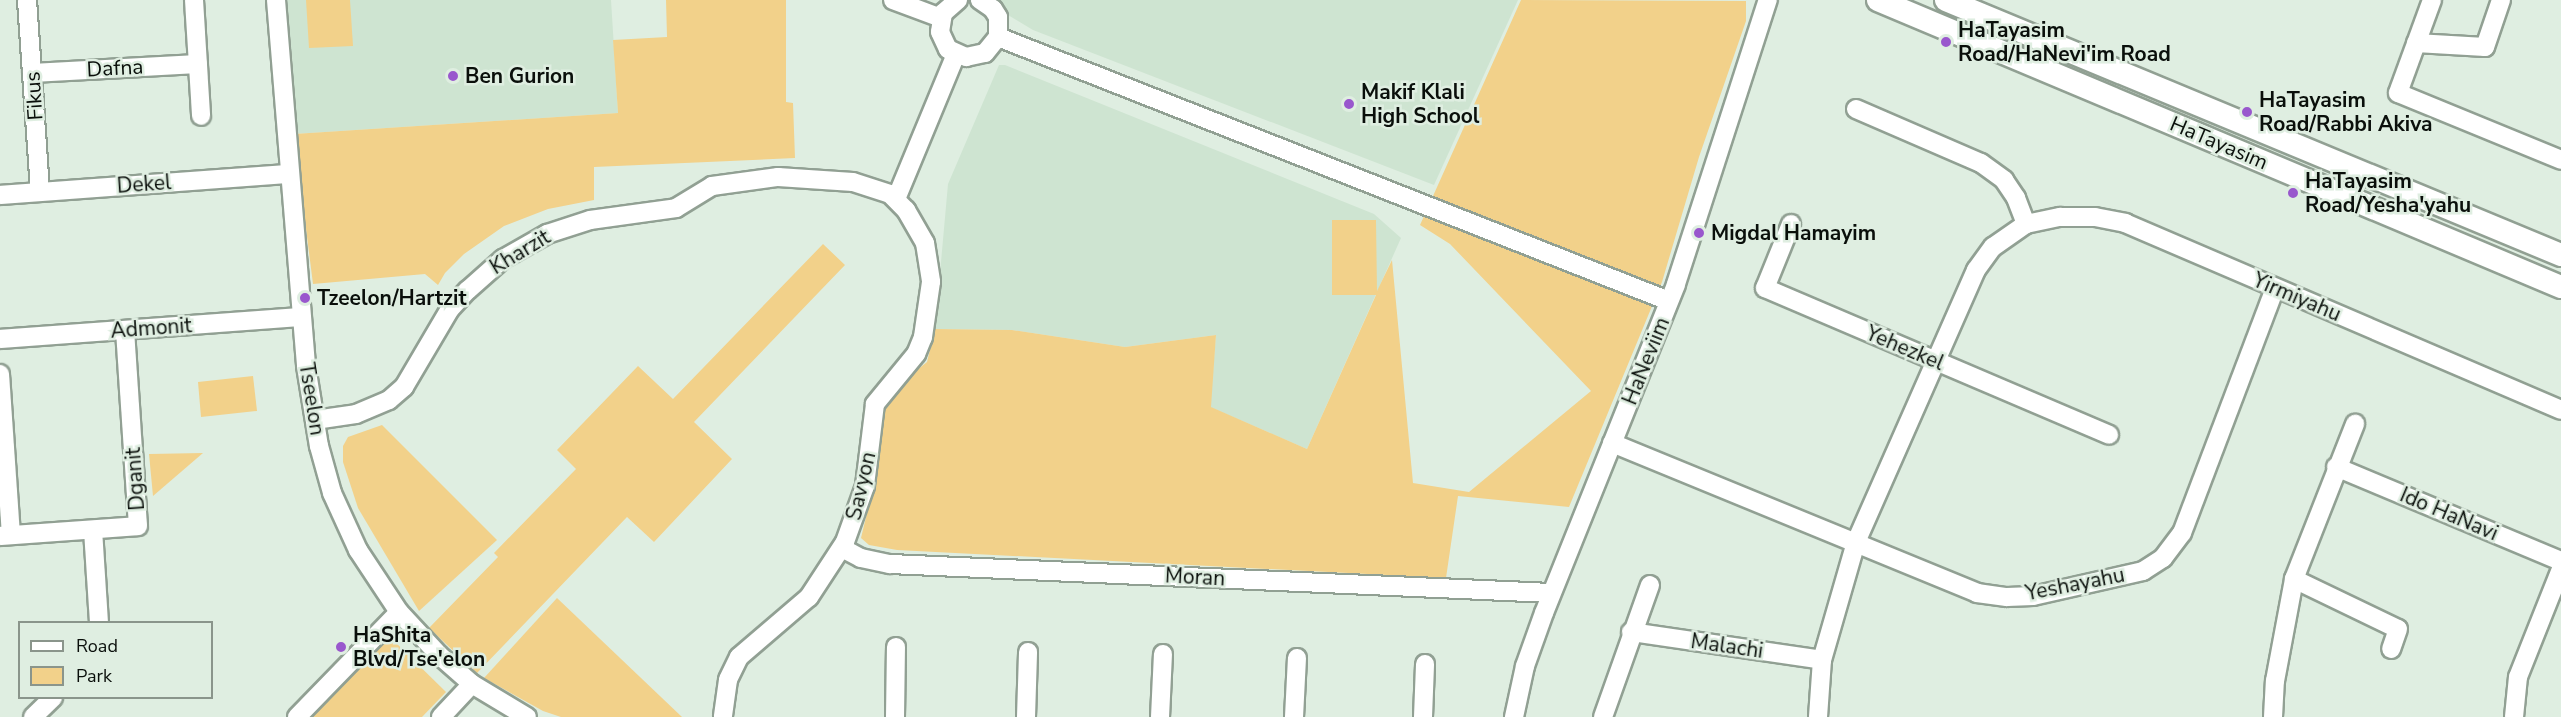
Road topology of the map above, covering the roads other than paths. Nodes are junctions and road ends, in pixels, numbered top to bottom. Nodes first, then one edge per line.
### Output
1 (27, 0) edge
2 (194, 0) edge
3 (276, 0) edge
4 (893, 0) edge
5 (958, 0) edge
6 (980, 0) edge
7 (1768, 0) edge
8 (1878, 0) edge
9 (1946, 0) edge
10 (2432, 0) edge
11 (2501, 0) edge
12 (941, 18) junction
13 (998, 37) junction
14 (2416, 43) junction
15 (956, 54) junction
16 (198, 64) junction
17 (32, 73) junction
18 (1856, 109) dead end
19 (201, 116) dead end
20 (2561, 160) edge
21 (288, 174) junction
22 (40, 192) junction
23 (0, 195) edge
24 (896, 199) junction
25 (1791, 224) dead end
26 (2026, 224) junction
27 (2561, 255) edge
28 (2561, 286) edge
29 (2275, 288) junction
30 (1670, 301) junction
31 (301, 317) junction
32 (125, 330) junction
33 (0, 339) edge
34 (1935, 360) junction
35 (0, 374) edge
36 (2561, 410) edge
37 (315, 420) junction
38 (2355, 424) dead end
39 (2109, 435) dead end
40 (1612, 443) junction
41 (2336, 468) junction
42 (93, 530) junction
43 (5, 536) edge
44 (1856, 542) junction
45 (842, 548) junction
46 (2561, 561) edge
47 (2561, 569) edge
48 (2294, 579) junction
49 (1650, 585) dead end
50 (1551, 593) junction
51 (399, 612) junction
52 (99, 621) edge
53 (1631, 632) junction
54 (896, 647) dead end
55 (2391, 649) dead end
56 (1028, 652) dead end
57 (1163, 654) dead end
58 (1297, 658) dead end
59 (1822, 660) junction
60 (1425, 664) dead end
61 (472, 684) junction
62 (52, 699) edge
63 (33, 717) edge
64 (297, 717) edge
65 (441, 717) edge
66 (527, 717) edge
67 (723, 717) edge
68 (895, 717) edge
69 (1026, 717) edge
70 (1160, 717) edge
71 (1294, 717) edge
72 (1423, 717) edge
73 (1514, 717) edge
74 (1603, 717) edge
75 (1818, 717) edge
76 (2273, 717) edge
77 (2514, 717) edge

1 - 17 street, Fikus
2 - 16 street
3 - 21 street, Tseelon
4 - 12 street
5 - 12 street
6 - 13 street
7 - 30 street, HaNeviim
8 - 28 main road, HaTayasim
9 - 27 main road, HaTayasim
10 - 14 street
11 - 14 street
12 - 15 street
13 - 15 street
13 - 30 street
14 - 20 street
15 - 24 street
16 - 17 street, Dafna
16 - 19 street
17 - 22 street, Fikus
18 - 26 street
21 - 22 street, Dekel
21 - 31 street, Tseelon
22 - 23 street, Dekel
24 - 37 street, Kharzit
24 - 45 street, Savyon
25 - 34 street, Yehezkel
26 - 29 street, Yirmiyahu
26 - 34 street, Yirmiyahu
29 - 36 street, Yirmiyahu
29 - 44 street, Yeshayahu
30 - 40 street, HaNeviim
31 - 32 street, Admonit
31 - 37 street, Tseelon
32 - 33 street, Admonit
32 - 42 street, Dganit
34 - 39 street, Yehezkel
34 - 44 street, Yirmiyahu
35 - 43 street
37 - 51 street, Tseelon
38 - 41 street
40 - 44 street, Yeshayahu
40 - 50 street, HaNeviim
41 - 46 street, Ido HaNavi
41 - 48 street
42 - 43 street, Dganit
42 - 52 street
44 - 59 street, Yirmiyahu
45 - 50 street, Moran
45 - 67 street, Savyon
47 - 77 street
48 - 55 street
48 - 76 street
49 - 53 street
50 - 73 street, HaNeviim
51 - 61 street, Tseelon
51 - 64 street
53 - 59 street, Malachi
53 - 74 street
54 - 68 street
56 - 69 street
57 - 70 street
58 - 71 street
59 - 75 street, Yirmiyahu
60 - 72 street
61 - 65 street
61 - 66 street, Tseelon
62 - 63 street

